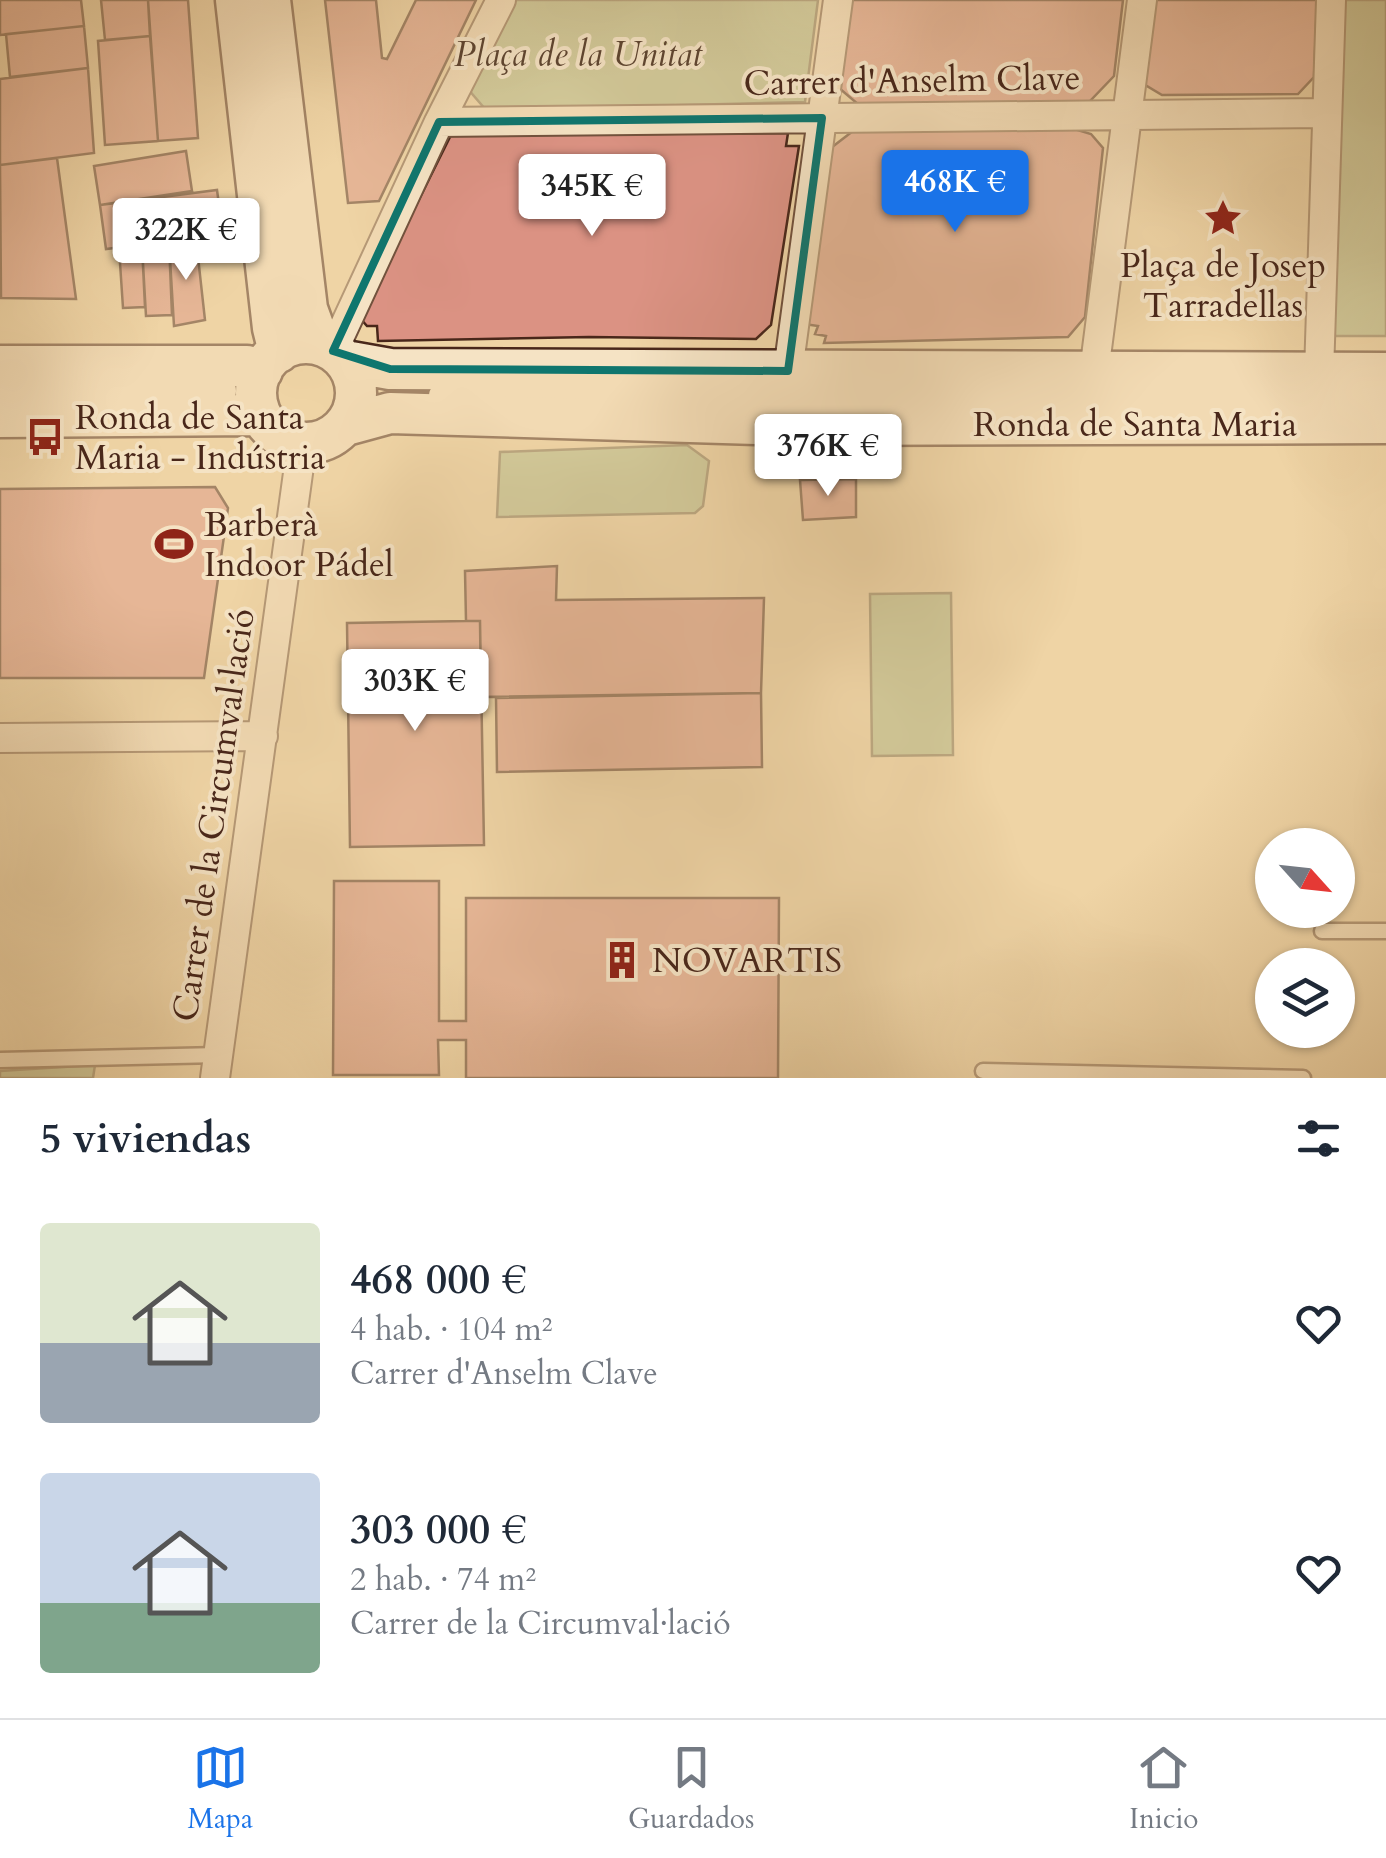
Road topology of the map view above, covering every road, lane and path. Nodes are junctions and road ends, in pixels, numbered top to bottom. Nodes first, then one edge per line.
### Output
1 (236, 0) edge
2 (270, 0) edge
3 (501, 0) edge
4 (838, 0) edge
5 (1142, 0) edge
6 (1331, 0) edge
7 (1325, 113) junction
8 (1128, 115) junction
9 (822, 118) junction
10 (439, 122) junction
11 (333, 352) junction
12 (270, 361) junction
13 (0, 366) edge
14 (788, 371) junction
15 (1094, 372) junction
16 (1319, 372) junction
17 (1386, 373) edge
18 (0, 392) edge
19 (221, 393) dead end
20 (391, 394) dead end
21 (1386, 398) edge
22 (262, 416) junction
23 (0, 417) edge
24 (346, 424) junction
25 (1386, 424) edge
26 (302, 444) junction
27 (262, 736) junction
28 (0, 738) edge
29 (1322, 931) dead end
30 (1386, 931) edge
31 (0, 1060) edge
32 (217, 1066) edge
33 (982, 1071) dead end
34 (1303, 1078) edge

1 - 12 street
2 - 11 street
3 - 10 street
4 - 9 street
5 - 8 street
6 - 7 street
7 - 8 street, Carrer d'Anselm Clave
7 - 16 street
8 - 9 street, Carrer d'Anselm Clave
8 - 15 street
9 - 10 street, Carrer d'Anselm Clave
9 - 14 street
10 - 11 street
11 - 12 street
11 - 14 street, Ronda de Santa Maria
11 - 24 street
12 - 13 street
12 - 22 street
14 - 15 street, Ronda de Santa Maria
15 - 16 street, Ronda de Santa Maria
16 - 17 street, Ronda de Santa Maria
18 - 19 street
20 - 21 street, Ronda de Santa Maria
22 - 23 street
22 - 26 street
24 - 25 street, Ronda de Santa Maria
24 - 26 street
26 - 27 street, Carrer de la Circumval·lació
27 - 28 street
27 - 32 street, Carrer de la Circumval·lació
29 - 30 lane
31 - 32 lane
33 - 34 lane

